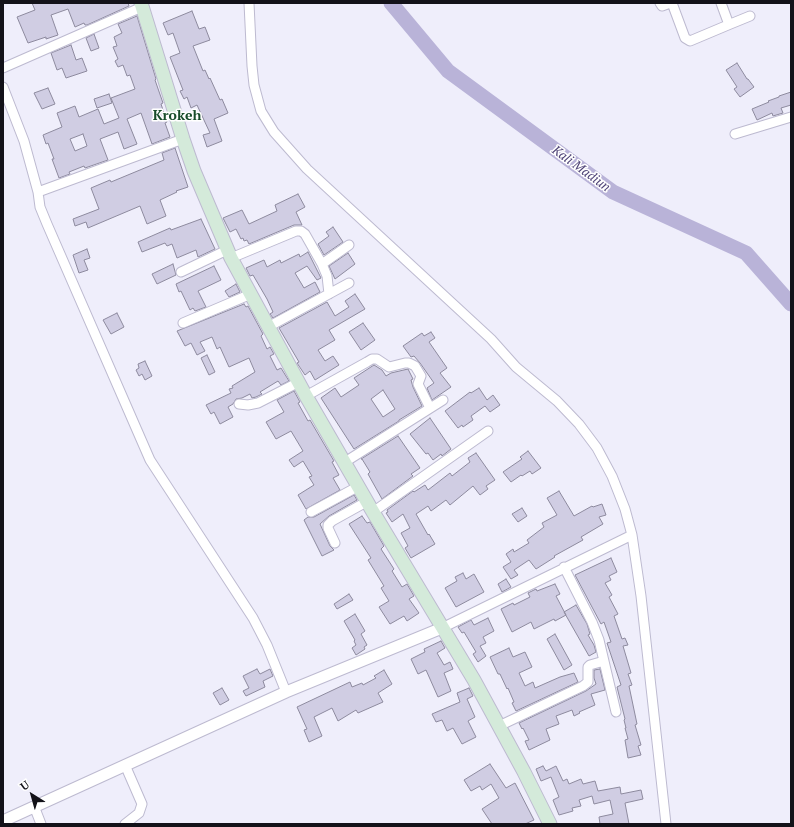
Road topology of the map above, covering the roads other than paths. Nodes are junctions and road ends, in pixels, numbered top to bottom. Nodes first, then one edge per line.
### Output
1 (249, 3) edge
2 (660, 3) edge
3 (671, 3) edge
4 (721, 3) edge
5 (142, 5) edge
6 (750, 16) dead end
7 (728, 24) junction
8 (3, 68) edge
9 (3, 87) edge
10 (791, 117) edge
11 (735, 134) dead end
12 (183, 139) junction
13 (38, 192) junction
14 (349, 245) dead end
15 (229, 254) junction
16 (322, 264) junction
17 (181, 272) dead end
18 (349, 283) dead end
19 (250, 294) junction
20 (329, 294) junction
21 (183, 323) dead end
22 (268, 327) junction
23 (299, 382) junction
24 (306, 396) junction
25 (443, 400) dead end
26 (239, 404) dead end
27 (430, 408) junction
28 (488, 431) dead end
29 (345, 462) junction
30 (359, 486) junction
31 (371, 507) junction
32 (311, 512) dead end
33 (632, 534) junction
34 (336, 543) dead end
35 (564, 567) junction
36 (442, 628) junction
37 (604, 661) junction
38 (286, 692) junction
39 (616, 712) dead end
40 (499, 726) junction
41 (126, 765) junction
42 (34, 806) junction
43 (3, 821) edge
44 (41, 824) edge
45 (127, 824) edge
46 (550, 824) edge
47 (666, 824) edge

1 - 33 street
2 - 3 street
3 - 7 street
4 - 7 street
5 - 8 street
5 - 12 main road
6 - 7 street
9 - 13 street
10 - 11 street
12 - 13 street
12 - 15 main road
13 - 38 street
14 - 16 street
15 - 16 street
15 - 17 street
15 - 19 main road
16 - 20 street
18 - 20 street
19 - 21 street
19 - 22 main road
20 - 22 street
22 - 23 main road
23 - 24 main road
23 - 26 street
24 - 27 street
24 - 29 main road
25 - 27 street
27 - 29 street
28 - 31 street
29 - 30 main road
30 - 31 main road
30 - 32 street
31 - 34 street
31 - 36 main road
33 - 35 street
33 - 47 street
35 - 36 street
35 - 37 street
36 - 38 street
36 - 40 main road
37 - 39 street
37 - 40 street
38 - 41 street
40 - 46 main road
41 - 42 street
41 - 45 street
42 - 43 street
42 - 44 street

